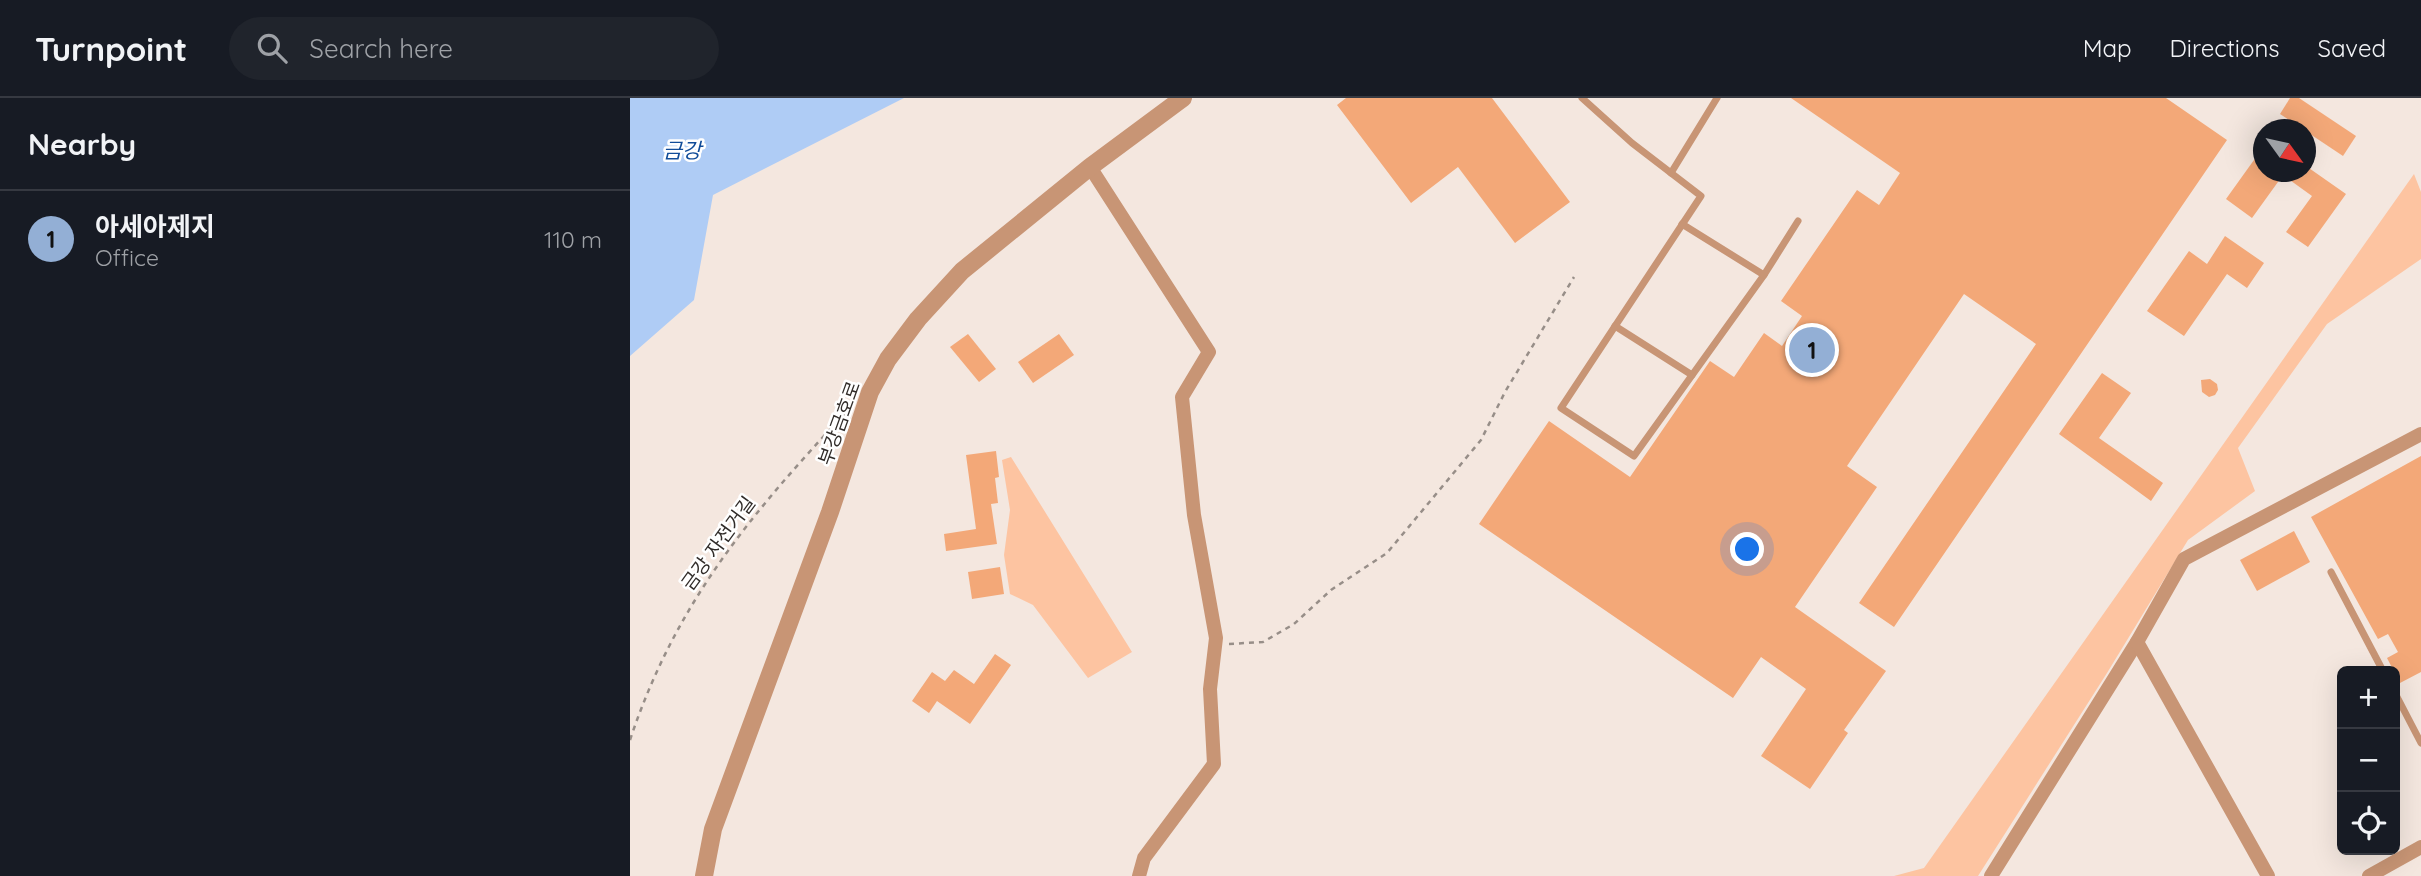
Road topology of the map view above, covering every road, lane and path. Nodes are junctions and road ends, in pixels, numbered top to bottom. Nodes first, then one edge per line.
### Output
1 (1183, 98) edge
2 (1582, 98) edge
3 (1717, 98) edge
4 (1090, 167) junction
5 (1671, 173) junction
6 (1798, 221) dead end
7 (1682, 224) junction
8 (1764, 275) junction
9 (1574, 277) dead end
10 (1615, 326) junction
11 (1692, 376) junction
12 (848, 410) dead end
13 (2421, 434) edge
14 (2331, 572) dead end
15 (2137, 642) junction
16 (1215, 645) junction
17 (2381, 666) edge
18 (2400, 703) edge
19 (630, 740) edge
20 (2421, 743) edge
21 (2421, 847) edge
22 (704, 876) edge
23 (1139, 876) edge
24 (1991, 876) edge
25 (2268, 876) edge
26 (2369, 876) edge

1 - 4 street, 부강금호로
2 - 5 lane
3 - 5 lane
4 - 16 street
4 - 22 street, 부강금호로
5 - 7 lane
6 - 8 lane
7 - 8 lane
7 - 10 lane
8 - 11 lane
9 - 16 path
10 - 11 lane
10 - 11 lane
12 - 19 path, 금강 자전거길
13 - 15 street
14 - 17 lane
15 - 24 street
15 - 25 street
16 - 23 street
18 - 20 lane
21 - 26 street

